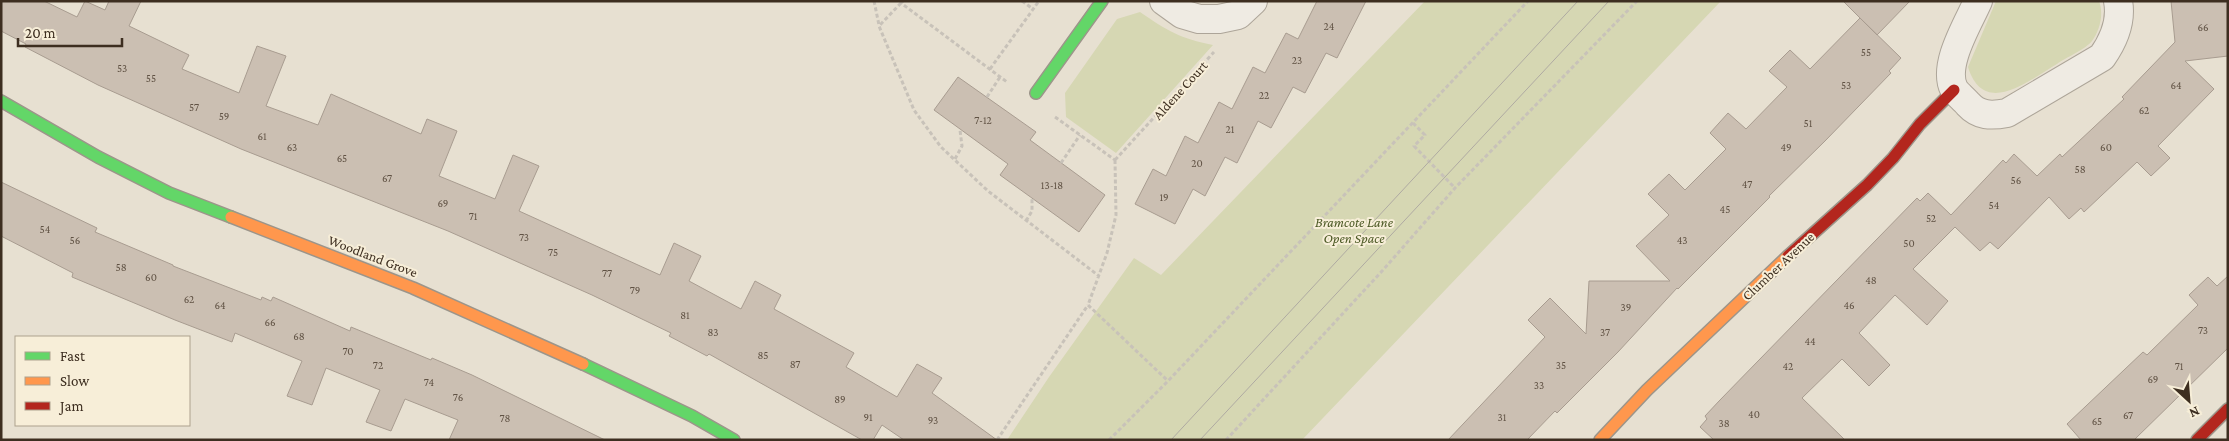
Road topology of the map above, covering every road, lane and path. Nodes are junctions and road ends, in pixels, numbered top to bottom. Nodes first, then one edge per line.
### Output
1 (874, 1) edge
2 (1022, 1) edge
3 (1039, 1) edge
4 (1102, 1) edge
5 (1164, 1) edge
6 (1528, 1) edge
7 (1637, 1) edge
8 (1978, 1) edge
9 (2118, 1) edge
10 (901, 3) dead end
11 (1246, 8) edge
12 (1033, 9) junction
13 (879, 26) junction
14 (990, 70) dead end
15 (1000, 77) dead end
16 (1954, 90) junction
17 (1036, 93) dead end
18 (987, 97) dead end
19 (1, 101) edge
20 (1413, 123) junction
21 (960, 130) dead end
22 (1080, 135) dead end
23 (954, 160) junction
24 (1061, 163) dead end
25 (1455, 188) junction
26 (1032, 198) dead end
27 (1026, 221) junction
28 (1099, 276) junction
29 (1088, 305) junction
30 (1168, 381) junction
31 (2228, 410) edge
32 (734, 440) edge
33 (998, 440) edge
34 (1109, 440) edge
35 (1226, 440) edge
36 (1600, 440) edge
37 (2197, 440) edge

1 - 13 path
2 - 12 path
3 - 12 path
4 - 17 street
5 - 11 street
6 - 20 path
7 - 25 path
8 - 16 street
9 - 16 street
10 - 13 path
11 - 28 path, Aldene Court
12 - 14 path
13 - 23 path
15 - 18 path
16 - 36 street, Clumber Avenue
19 - 32 street, Woodland Grove
20 - 25 path
20 - 30 path
21 - 23 path
22 - 24 path
23 - 27 path
25 - 35 path
26 - 27 path
27 - 28 path
28 - 29 path
29 - 30 path
29 - 33 path
30 - 34 path
31 - 37 street

